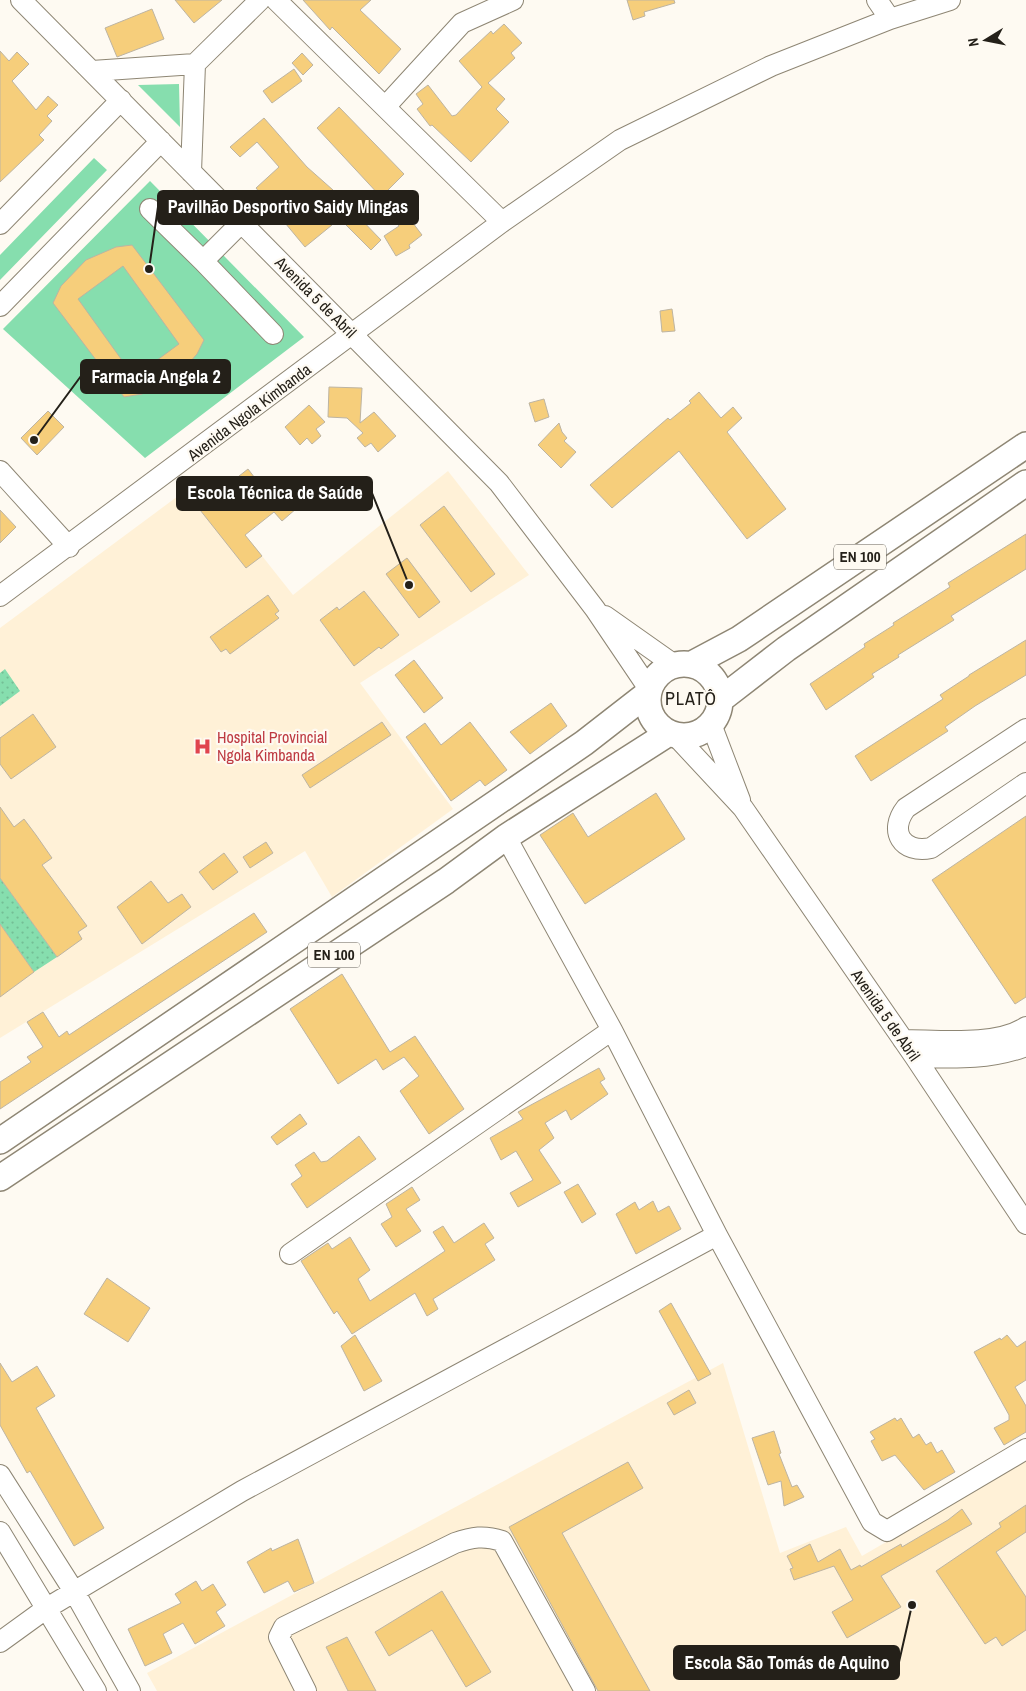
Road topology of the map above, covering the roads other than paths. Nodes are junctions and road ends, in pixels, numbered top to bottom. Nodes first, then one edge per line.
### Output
1 (21, 0) edge
2 (260, 0) edge
3 (276, 0) edge
4 (513, 0) edge
5 (877, 0) edge
6 (950, 0) edge
7 (890, 19) junction
8 (195, 64) junction
9 (92, 71) junction
10 (121, 100) junction
11 (385, 108) junction
12 (161, 141) junction
13 (191, 172) junction
14 (150, 208) dead end
15 (242, 222) junction
16 (502, 222) junction
17 (0, 224) edge
18 (203, 261) junction
19 (0, 306) edge
20 (273, 334) dead end
21 (353, 334) junction
22 (1026, 445) edge
23 (0, 471) edge
24 (1026, 482) edge
25 (69, 547) junction
26 (0, 596) edge
27 (595, 609) junction
28 (682, 664) junction
29 (648, 692) junction
30 (720, 700) junction
31 (711, 724) junction
32 (1026, 729) edge
33 (672, 734) junction
34 (1026, 783) edge
35 (743, 808) junction
36 (506, 837) junction
37 (424, 852) junction
38 (446, 881) junction
39 (1026, 1026) edge
40 (612, 1030) junction
41 (902, 1040) junction
42 (1026, 1046) edge
43 (915, 1057) junction
44 (0, 1141) edge
45 (0, 1178) edge
46 (1026, 1224) edge
47 (717, 1235) junction
48 (290, 1254) dead end
49 (1026, 1449) edge
50 (0, 1475) edge
51 (0, 1532) edge
52 (75, 1593) junction
53 (47, 1608) junction
54 (0, 1642) edge
55 (96, 1691) edge
56 (130, 1691) edge
57 (306, 1691) edge
58 (585, 1691) edge

1 - 9 street, Avenida 5 de Abril
2 - 8 street
3 - 11 street
4 - 11 street
5 - 7 street
6 - 7 street, Avenida Ngola Kimbanda
7 - 16 street, Avenida Ngola Kimbanda
8 - 9 street
8 - 13 street
9 - 10 street, Avenida 5 de Abril
10 - 12 street, Avenida 5 de Abril
10 - 17 street
11 - 16 street
12 - 13 street, Avenida 5 de Abril
12 - 19 street
13 - 15 street, Avenida 5 de Abril
14 - 18 street
15 - 18 street
15 - 21 street, Avenida 5 de Abril
16 - 21 street, Avenida Ngola Kimbanda
18 - 20 street
21 - 25 street, Avenida Ngola Kimbanda
21 - 27 street, Avenida 5 de Abril
22 - 28 main road, EN 100
23 - 25 street
24 - 30 main road, EN 100
25 - 26 street, Avenida Ngola Kimbanda
27 - 28 street, Avenida 5 de Abril
27 - 29 street, Avenida 5 de Abril
28 - 29 main road, EN 100
28 - 30 main road
29 - 33 main road
29 - 37 main road, EN 100
30 - 31 main road
31 - 33 main road, EN 100
31 - 35 street, Avenida 5 de Abril
32 - 34 street
33 - 35 street, Avenida 5 de Abril
33 - 36 main road, EN 100
35 - 41 street, Avenida 5 de Abril
36 - 38 main road, EN 100
36 - 40 street
37 - 38 main road
37 - 44 main road, EN 100
38 - 45 main road, EN 100
39 - 41 street
40 - 47 street
40 - 48 street
41 - 43 street, Avenida 5 de Abril
42 - 43 street
43 - 46 street, Avenida 5 de Abril
47 - 49 street
47 - 52 street
50 - 52 street
51 - 53 street
52 - 53 street
52 - 56 street
53 - 54 street
53 - 55 street
57 - 58 street

